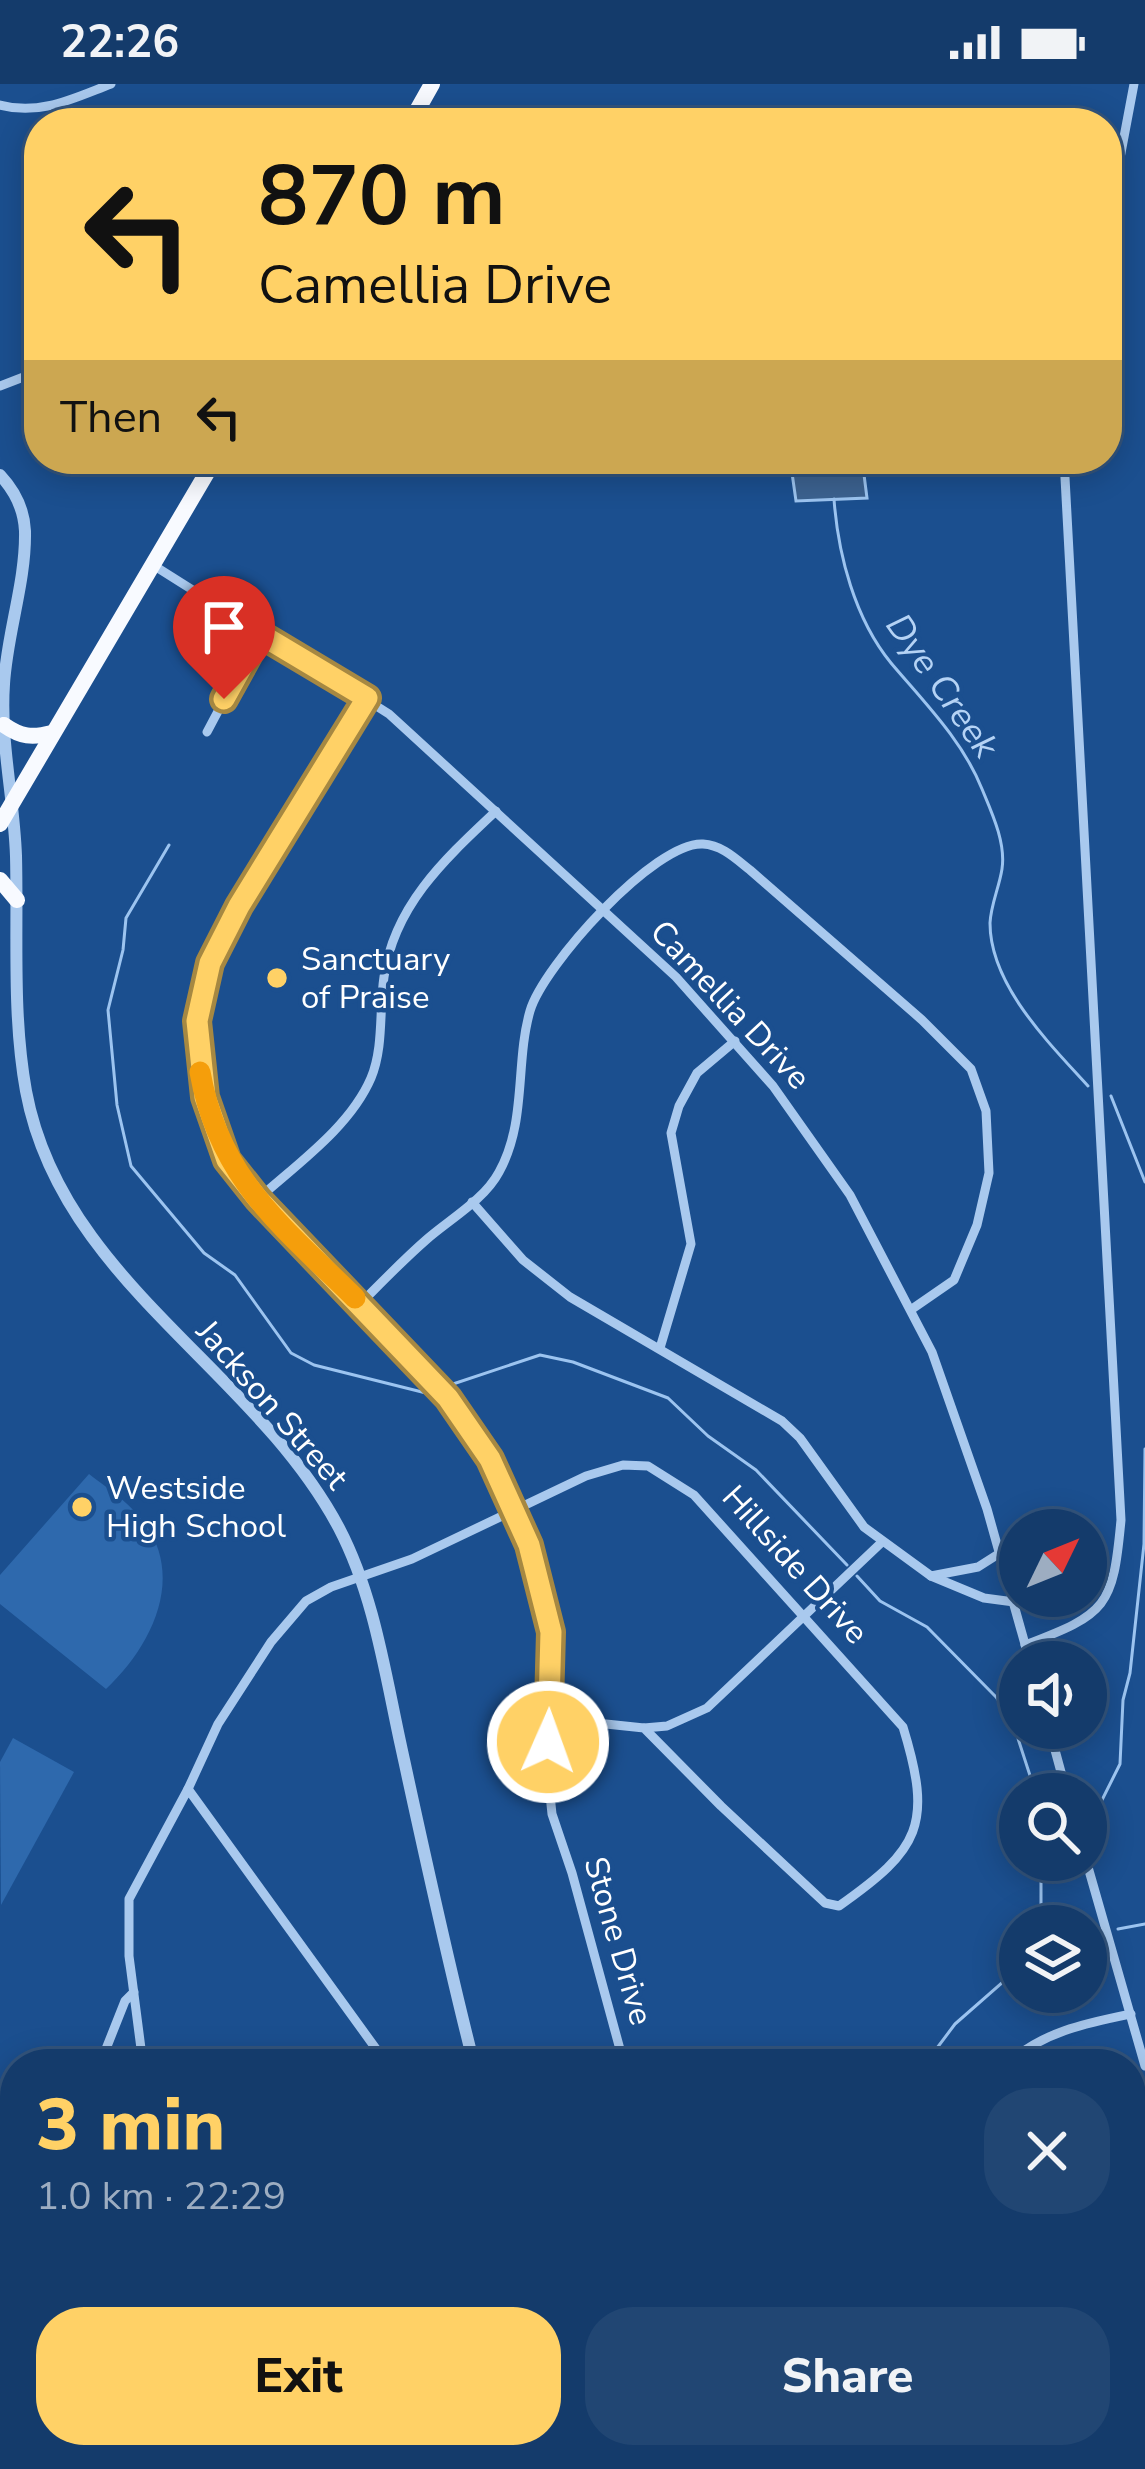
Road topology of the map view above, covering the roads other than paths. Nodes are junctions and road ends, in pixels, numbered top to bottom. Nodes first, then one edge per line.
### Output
1 (111, 84) edge
2 (1134, 84) edge
3 (30, 108) edge
4 (1122, 148) edge
5 (205, 474) edge
6 (1065, 474) edge
7 (0, 475) edge
8 (153, 565) junction
9 (260, 634) junction
10 (367, 698) junction
11 (4, 725) junction
12 (206, 732) dead end
13 (52, 733) junction
14 (496, 811) junction
15 (5, 816) edge
16 (0, 880) edge
17 (17, 900) junction
18 (604, 911) junction
19 (735, 1041) junction
20 (258, 1199) junction
21 (472, 1202) junction
22 (360, 1304) junction
23 (912, 1309) junction
24 (660, 1348) junction
25 (512, 1510) junction
26 (882, 1542) junction
27 (999, 1550) edge
28 (999, 1554) edge
29 (931, 1576) junction
30 (361, 1577) junction
31 (999, 1600) edge
32 (805, 1617) junction
33 (1035, 1641) edge
34 (549, 1718) junction
35 (644, 1728) junction
36 (188, 1789) junction
37 (1092, 1881) edge
38 (134, 1992) junction
39 (1131, 2014) junction
40 (106, 2049) edge
41 (141, 2049) edge
42 (376, 2049) edge
43 (470, 2049) edge
44 (620, 2049) edge
45 (1024, 2049) edge
46 (1140, 2049) edge

1 - 3 street
2 - 4 street
5 - 8 highway
6 - 33 street
7 - 11 street, Jackson Street
8 - 9 street, Camellia Drive
8 - 13 highway
9 - 10 street, Camellia Drive
9 - 12 street
10 - 14 street, Camellia Drive
10 - 20 street, Stone Drive
11 - 13 highway
11 - 15 street, Jackson Street
13 - 15 highway
14 - 18 street, Camellia Drive
14 - 20 street
15 - 17 street, Jackson Street
16 - 17 highway
17 - 30 street, Jackson Street
18 - 19 street, Camellia Drive
18 - 21 street
18 - 23 street
19 - 23 street, Camellia Drive
19 - 24 street
20 - 22 street, Stone Drive
21 - 22 street
21 - 24 street
22 - 25 street, Stone Drive
23 - 27 street, Camellia Drive
24 - 26 street
25 - 30 street, Hillside Drive
25 - 32 street, Hillside Drive
25 - 34 street, Stone Drive
26 - 29 street
26 - 32 street
28 - 29 street
29 - 31 street
30 - 36 street, Hillside Drive
30 - 43 street, Jackson Street
32 - 35 street
32 - 35 street, Hillside Drive
34 - 35 street
34 - 44 street, Stone Drive
36 - 38 street, Hillside Drive
36 - 42 street
37 - 39 street
38 - 40 street
38 - 41 street, Hillside Drive
39 - 45 street
39 - 46 street

